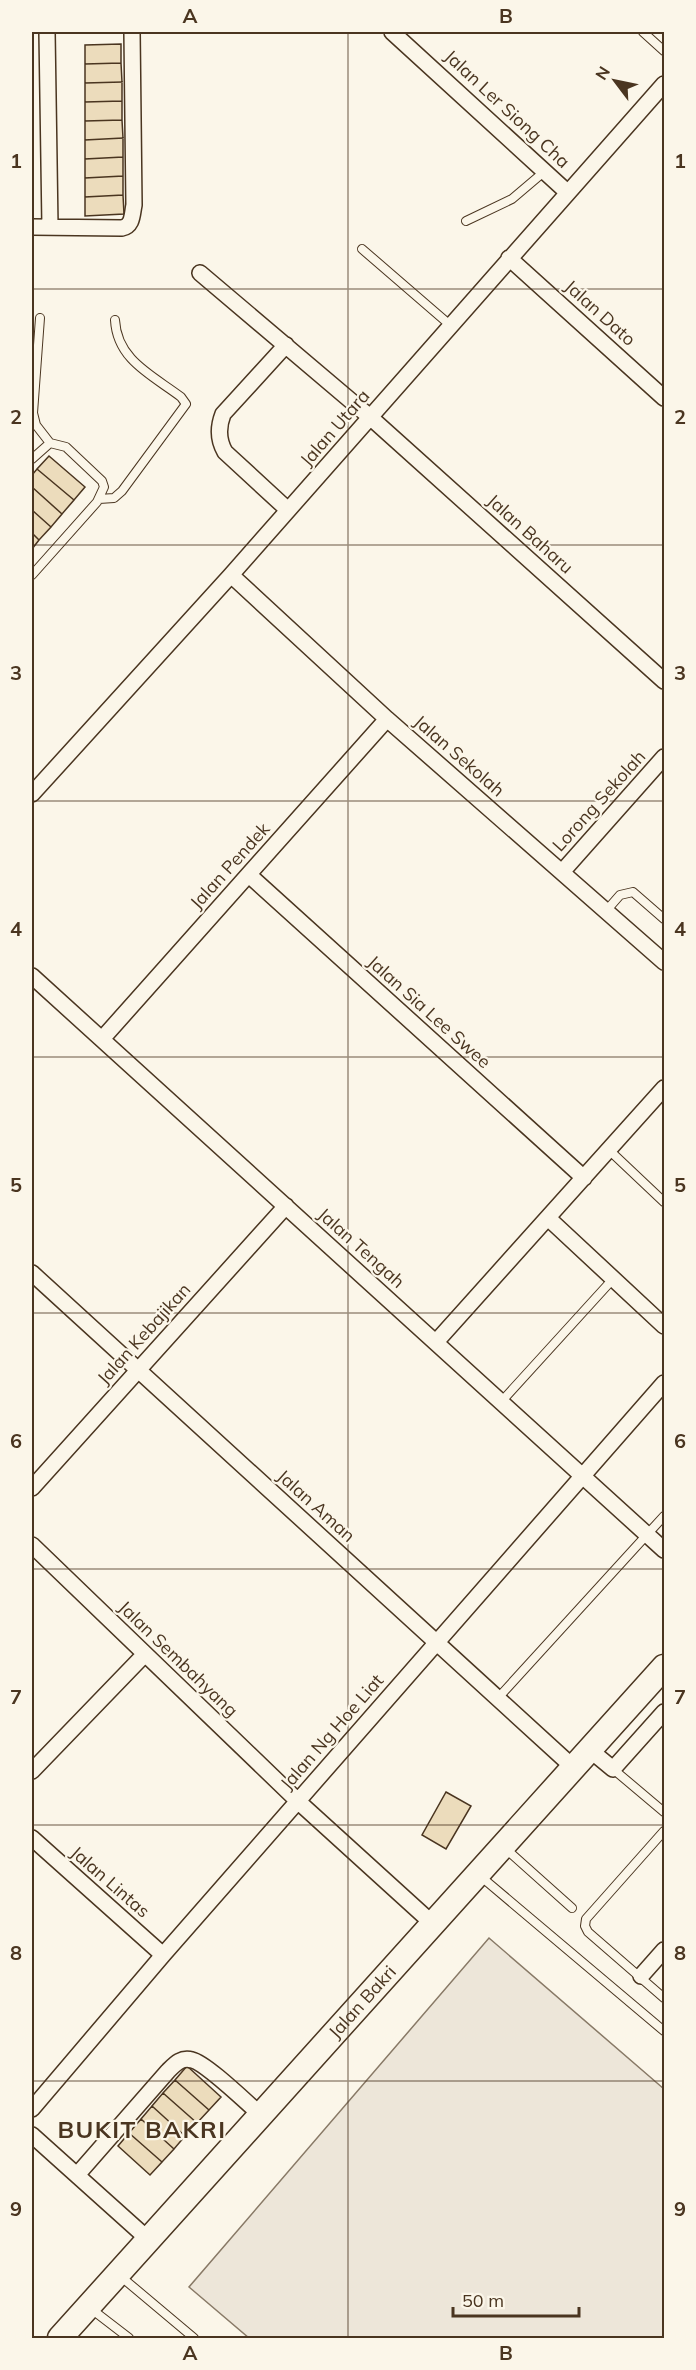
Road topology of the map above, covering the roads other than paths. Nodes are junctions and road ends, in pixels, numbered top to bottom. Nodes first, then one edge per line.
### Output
1 (47, 32) edge
2 (132, 32) edge
3 (392, 32) edge
4 (643, 32) edge
5 (664, 51) edge
6 (664, 84) edge
7 (659, 102) edge
8 (545, 171) junction
9 (567, 192) junction
10 (466, 221) dead end
11 (32, 227) edge
12 (50, 227) junction
13 (362, 249) dead end
14 (509, 258) junction
15 (200, 273) dead end
16 (40, 318) dead end
17 (115, 320) dead end
18 (450, 325) junction
19 (286, 345) junction
20 (664, 398) edge
21 (370, 417) junction
22 (50, 443) junction
23 (32, 459) edge
24 (99, 499) junction
25 (288, 510) junction
26 (32, 575) edge
27 (231, 575) junction
28 (664, 681) edge
29 (387, 718) junction
30 (664, 757) edge
31 (32, 794) edge
32 (562, 872) junction
33 (249, 875) junction
34 (606, 911) junction
35 (664, 919) edge
36 (664, 962) edge
37 (32, 976) edge
38 (102, 1040) junction
39 (664, 1088) edge
40 (609, 1150) junction
41 (584, 1178) junction
42 (664, 1202) edge
43 (285, 1206) junction
44 (548, 1218) junction
45 (32, 1273) edge
46 (613, 1279) junction
47 (664, 1326) edge
48 (436, 1342) junction
49 (138, 1370) junction
50 (664, 1383) edge
51 (501, 1402) junction
52 (583, 1476) junction
53 (32, 1488) edge
54 (664, 1516) edge
55 (648, 1535) junction
56 (32, 1545) edge
57 (664, 1550) edge
58 (437, 1642) junction
59 (145, 1654) junction
60 (664, 1667) edge
61 (498, 1698) junction
62 (664, 1712) edge
63 (582, 1759) junction
64 (613, 1769) junction
65 (32, 1771) edge
66 (304, 1806) junction
67 (664, 1812) edge
68 (664, 1831) edge
69 (32, 1838) edge
70 (503, 1846) junction
71 (478, 1874) junction
72 (572, 1908) dead end
73 (433, 1924) junction
74 (664, 1950) edge
75 (163, 1955) junction
76 (641, 1976) junction
77 (664, 1998) edge
78 (664, 2031) edge
79 (32, 2109) edge
80 (261, 2115) junction
81 (32, 2134) edge
82 (77, 2175) junction
83 (148, 2240) junction
84 (118, 2274) junction
85 (88, 2307) junction
86 (60, 2338) edge
87 (129, 2338) edge
88 (194, 2338) edge

1 - 12 street
2 - 12 street
3 - 8 street, Jalan Ler Siong Cha
4 - 5 lane
6 - 7 street, Jalan Utara
7 - 9 street, Jalan Utara
8 - 9 street, Jalan Ler Siong Cha
8 - 10 lane
9 - 14 street, Jalan Utara
11 - 12 street
13 - 18 lane
14 - 18 street, Jalan Utara
14 - 20 street, Jalan Dato
15 - 19 street, Jalan Baharu
16 - 22 lane
17 - 24 lane
18 - 21 street, Jalan Utara
19 - 21 street, Jalan Baharu
19 - 25 street
21 - 25 street, Jalan Utara
21 - 28 street, Jalan Baharu
22 - 23 lane
22 - 24 lane
24 - 26 lane
25 - 27 street, Jalan Utara
27 - 29 street, Jalan Sekolah
27 - 31 street, Jalan Utara
29 - 32 street, Jalan Sekolah
29 - 33 street, Jalan Pendek
30 - 32 street, Lorong Sekolah
32 - 34 street, Jalan Sekolah
33 - 38 street, Jalan Pendek
33 - 41 street, Jalan Sia Lee Swee
34 - 35 lane
34 - 36 street, Jalan Sekolah
37 - 38 street, Jalan Tengah
38 - 43 street, Jalan Tengah
39 - 40 street
40 - 41 street
40 - 42 lane
41 - 44 street
43 - 48 street, Jalan Tengah
43 - 49 street, Jalan Kebajikan
44 - 46 street
44 - 48 street
45 - 49 street, Jalan Aman
46 - 47 street
46 - 51 lane
48 - 51 street, Jalan Tengah
49 - 53 street, Jalan Kebajikan
49 - 58 street, Jalan Aman
50 - 52 street, Jalan Ng Hoe Liat
51 - 52 street, Jalan Tengah
52 - 55 street, Jalan Tengah
52 - 58 street, Jalan Ng Hoe Liat
54 - 55 lane
55 - 57 street, Jalan Tengah
55 - 61 lane
56 - 59 street, Jalan Sembahyang
58 - 61 street, Jalan Aman
58 - 66 street, Jalan Ng Hoe Liat
59 - 65 street
59 - 66 street, Jalan Sembahyang
60 - 63 main road, Jalan Bakri
61 - 63 street, Jalan Aman
62 - 64 street
63 - 64 street, Jalan Aman
63 - 70 main road, Jalan Bakri
64 - 67 lane
66 - 73 street, Jalan Sembahyang
66 - 75 street, Jalan Ng Hoe Liat
68 - 76 lane
69 - 75 street, Jalan Lintas
70 - 71 main road, Jalan Bakri
70 - 72 lane
71 - 73 main road, Jalan Bakri
71 - 78 lane
73 - 80 main road, Jalan Bakri
74 - 76 street
75 - 79 street, Jalan Ng Hoe Liat
76 - 77 lane
80 - 82 street
80 - 83 main road, Jalan Bakri
81 - 82 street
82 - 83 street
83 - 84 main road, Jalan Bakri
84 - 85 main road, Jalan Bakri
84 - 88 lane
85 - 86 main road, Jalan Bakri
85 - 87 lane

